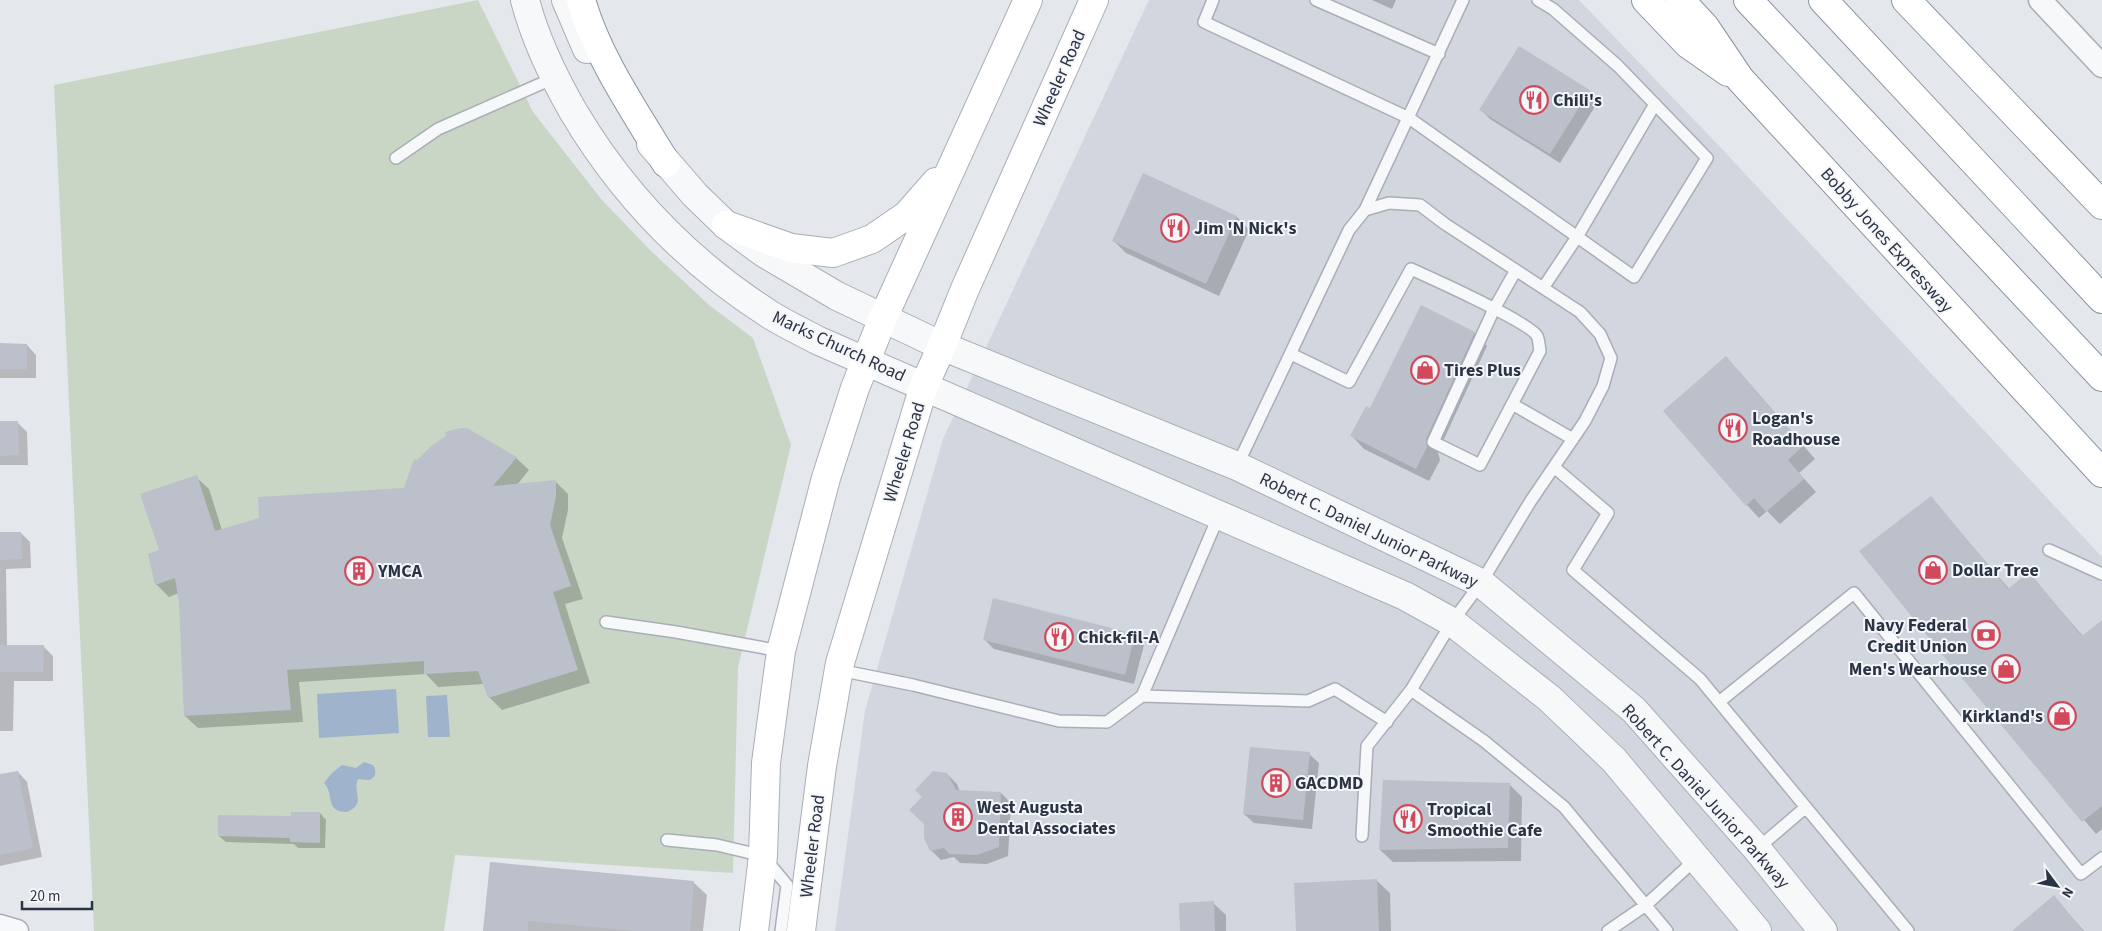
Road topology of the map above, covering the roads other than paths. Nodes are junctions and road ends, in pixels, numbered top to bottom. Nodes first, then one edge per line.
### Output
1 (525, 0) edge
2 (566, 0) edge
3 (581, 0) edge
4 (1028, 0) edge
5 (1094, 0) edge
6 (1213, 0) edge
7 (1316, 0) edge
8 (1463, 0) edge
9 (1538, 0) edge
10 (1646, 0) edge
11 (1680, 0) edge
12 (1748, 0) edge
13 (1823, 0) edge
14 (1906, 0) edge
15 (2040, 0) edge
16 (1439, 54) junction
17 (2102, 66) edge
18 (554, 78) junction
19 (1740, 79) junction
20 (1655, 104) junction
21 (1409, 118) junction
22 (396, 158) dead end
23 (955, 161) junction
24 (666, 163) junction
25 (2102, 205) edge
26 (1365, 210) junction
27 (726, 225) junction
28 (1578, 237) junction
29 (1516, 270) junction
30 (1543, 288) junction
31 (2102, 299) edge
32 (1494, 309) junction
33 (883, 318) junction
34 (942, 346) junction
35 (1291, 354) junction
36 (867, 362) junction
37 (2102, 377) edge
38 (924, 386) junction
39 (1512, 404) junction
40 (1573, 438) junction
41 (1237, 466) junction
42 (1554, 467) junction
43 (2102, 473) edge
44 (1219, 515) junction
45 (2049, 550) dead end
46 (2102, 574) edge
47 (1481, 583) junction
48 (606, 622) dead end
49 (1452, 622) junction
50 (781, 651) junction
51 (839, 670) junction
52 (1411, 690) junction
53 (1142, 696) junction
54 (1719, 702) junction
55 (1387, 722) junction
56 (1806, 807) junction
57 (1362, 836) dead end
58 (667, 840) dead end
59 (1757, 849) junction
60 (763, 856) junction
61 (1698, 858) junction
62 (2102, 858) edge
63 (1646, 905) junction
64 (0, 926) edge
65 (16, 931) edge
66 (754, 931) edge
67 (781, 931) edge
68 (801, 931) edge
69 (1608, 931) edge
70 (1666, 931) edge
71 (1758, 931) edge
72 (1823, 931) edge
73 (1908, 931) edge

1 - 18 street, Marks Church Road
2 - 24 street
3 - 24 main road
4 - 23 main road
5 - 34 main road, Wheeler Road
6 - 21 lane
7 - 16 lane
8 - 16 lane
9 - 20 lane
10 - 19 main road
11 - 19 main road, Bobby Jones Expressway
12 - 37 main road
13 - 31 main road
14 - 25 main road
15 - 17 street
16 - 21 lane
18 - 22 lane
18 - 36 street, Marks Church Road
19 - 43 main road, Bobby Jones Expressway
20 - 28 lane
20 - 28 lane
21 - 26 lane
21 - 28 lane
23 - 27 main road
23 - 33 main road
24 - 27 street
26 - 29 lane
26 - 35 lane
27 - 33 street
28 - 30 lane
29 - 30 lane
29 - 32 lane
30 - 40 lane
32 - 35 lane
32 - 39 lane
32 - 39 lane
33 - 34 street
33 - 36 main road
34 - 38 main road, Wheeler Road
34 - 41 street, Robert C. Daniel Junior Parkway
35 - 41 lane
36 - 38 street, Marks Church Road
36 - 50 main road
38 - 44 street
38 - 51 main road, Wheeler Road
39 - 40 lane
40 - 42 lane
41 - 47 street, Robert C. Daniel Junior Parkway
42 - 47 lane
42 - 54 lane
44 - 49 street
44 - 53 lane
45 - 46 lane
47 - 49 lane
47 - 59 street, Robert C. Daniel Junior Parkway
48 - 50 lane
49 - 52 lane
49 - 61 street
50 - 60 main road
51 - 53 lane
51 - 68 main road, Wheeler Road
52 - 55 lane
52 - 63 lane
53 - 55 lane
54 - 56 lane
54 - 62 lane
55 - 57 lane
56 - 59 lane
56 - 73 lane
58 - 60 lane
59 - 72 street, Robert C. Daniel Junior Parkway
60 - 66 main road
60 - 67 lane
61 - 63 lane
61 - 71 street
63 - 69 lane
63 - 70 lane
64 - 65 street

